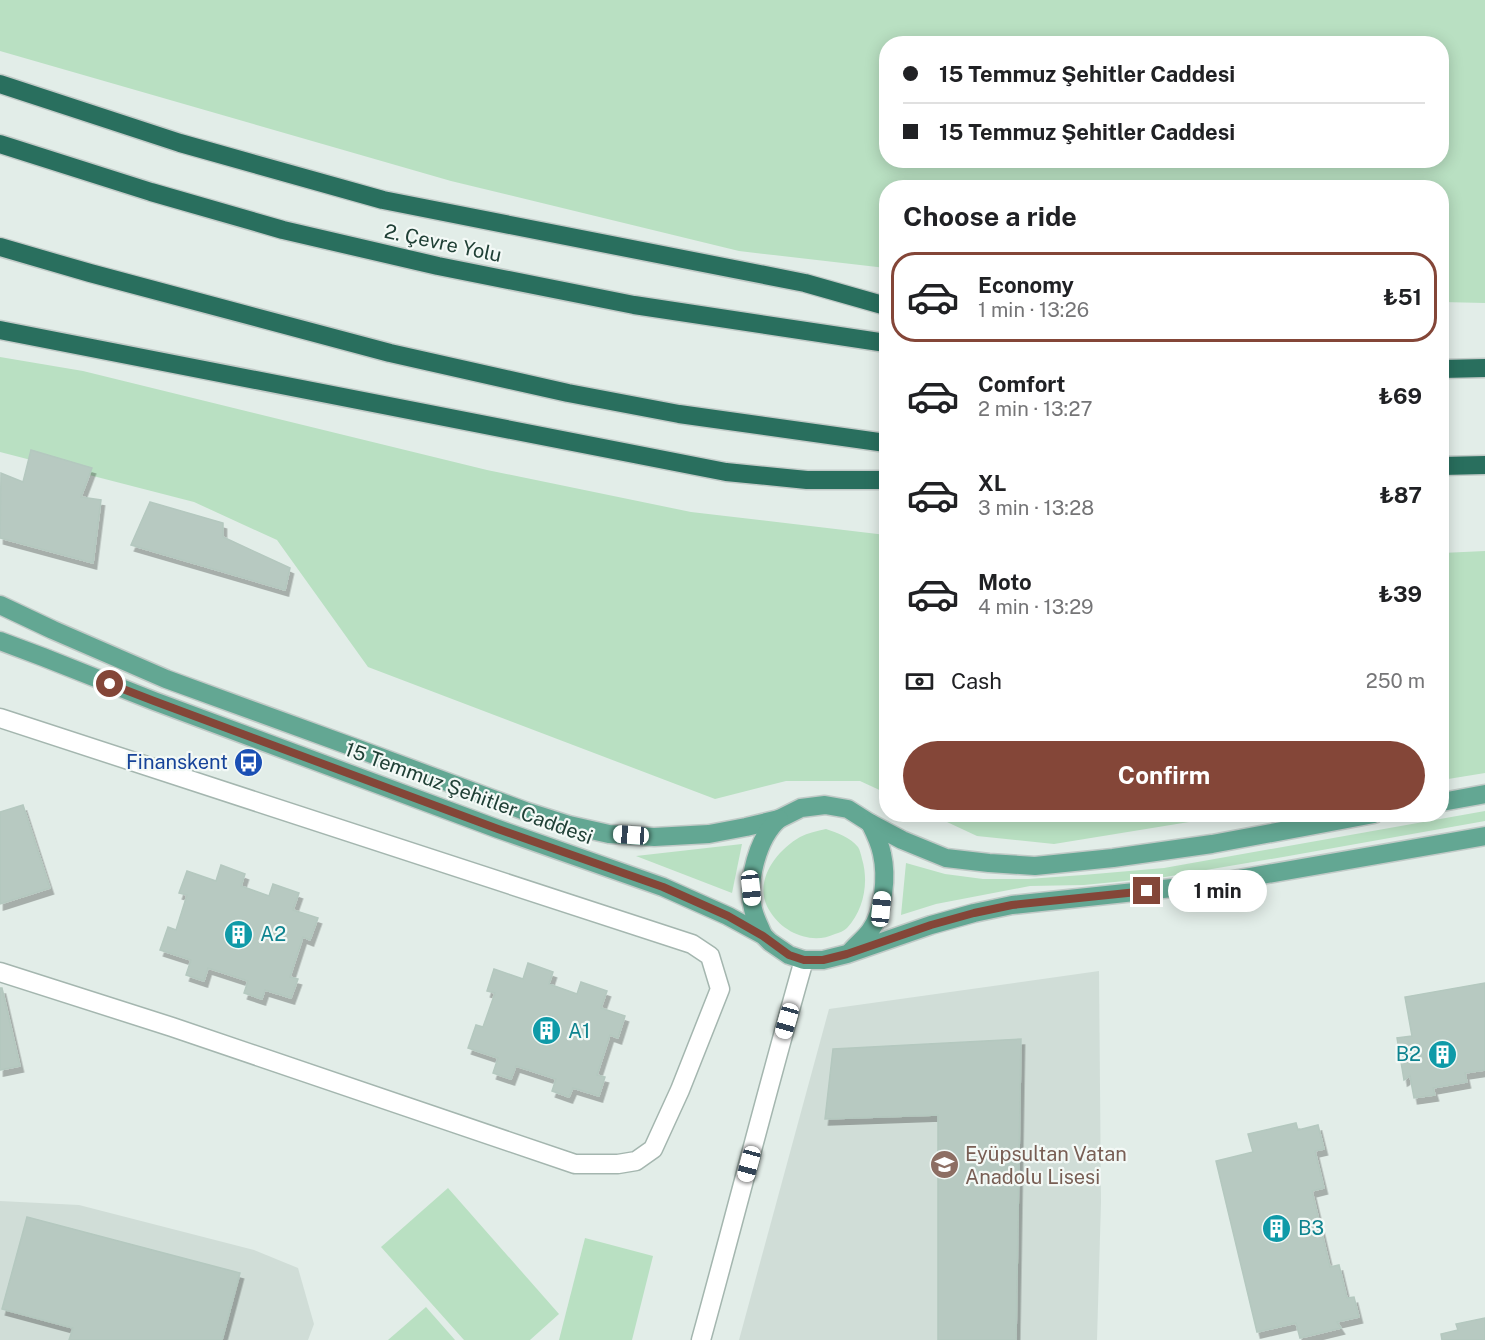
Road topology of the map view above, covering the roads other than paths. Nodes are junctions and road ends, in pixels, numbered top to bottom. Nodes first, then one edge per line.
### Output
1 (0, 84) edge
2 (0, 144) edge
3 (0, 246) edge
4 (879, 304) edge
5 (0, 330) edge
6 (879, 341) edge
7 (1485, 368) edge
8 (1449, 369) edge
9 (879, 442) edge
10 (1485, 465) edge
11 (1449, 466) edge
12 (879, 480) edge
13 (0, 604) edge
14 (0, 641) edge
15 (0, 718) edge
16 (1485, 794) edge
17 (1449, 801) edge
18 (779, 819) junction
19 (1331, 822) edge
20 (870, 823) junction
21 (1485, 836) edge
22 (763, 936) junction
23 (847, 954) junction
24 (804, 960) junction
25 (0, 972) edge
26 (701, 1340) edge

1 - 4 highway
2 - 6 highway, 2. Çevre Yolu
3 - 9 highway
5 - 12 highway
7 - 8 highway
10 - 11 highway
13 - 18 main road, 15 Temmuz Şehitler Caddesi
14 - 22 main road, 15 Temmuz Şehitler Caddesi
15 - 25 street
16 - 17 main road
18 - 20 main road, 15 Temmuz Şehitler Caddesi
18 - 22 main road
19 - 20 main road, 15 Temmuz Şehitler Caddesi
20 - 23 main road
21 - 23 main road
22 - 24 main road, 15 Temmuz Şehitler Caddesi
23 - 24 main road
24 - 26 street

